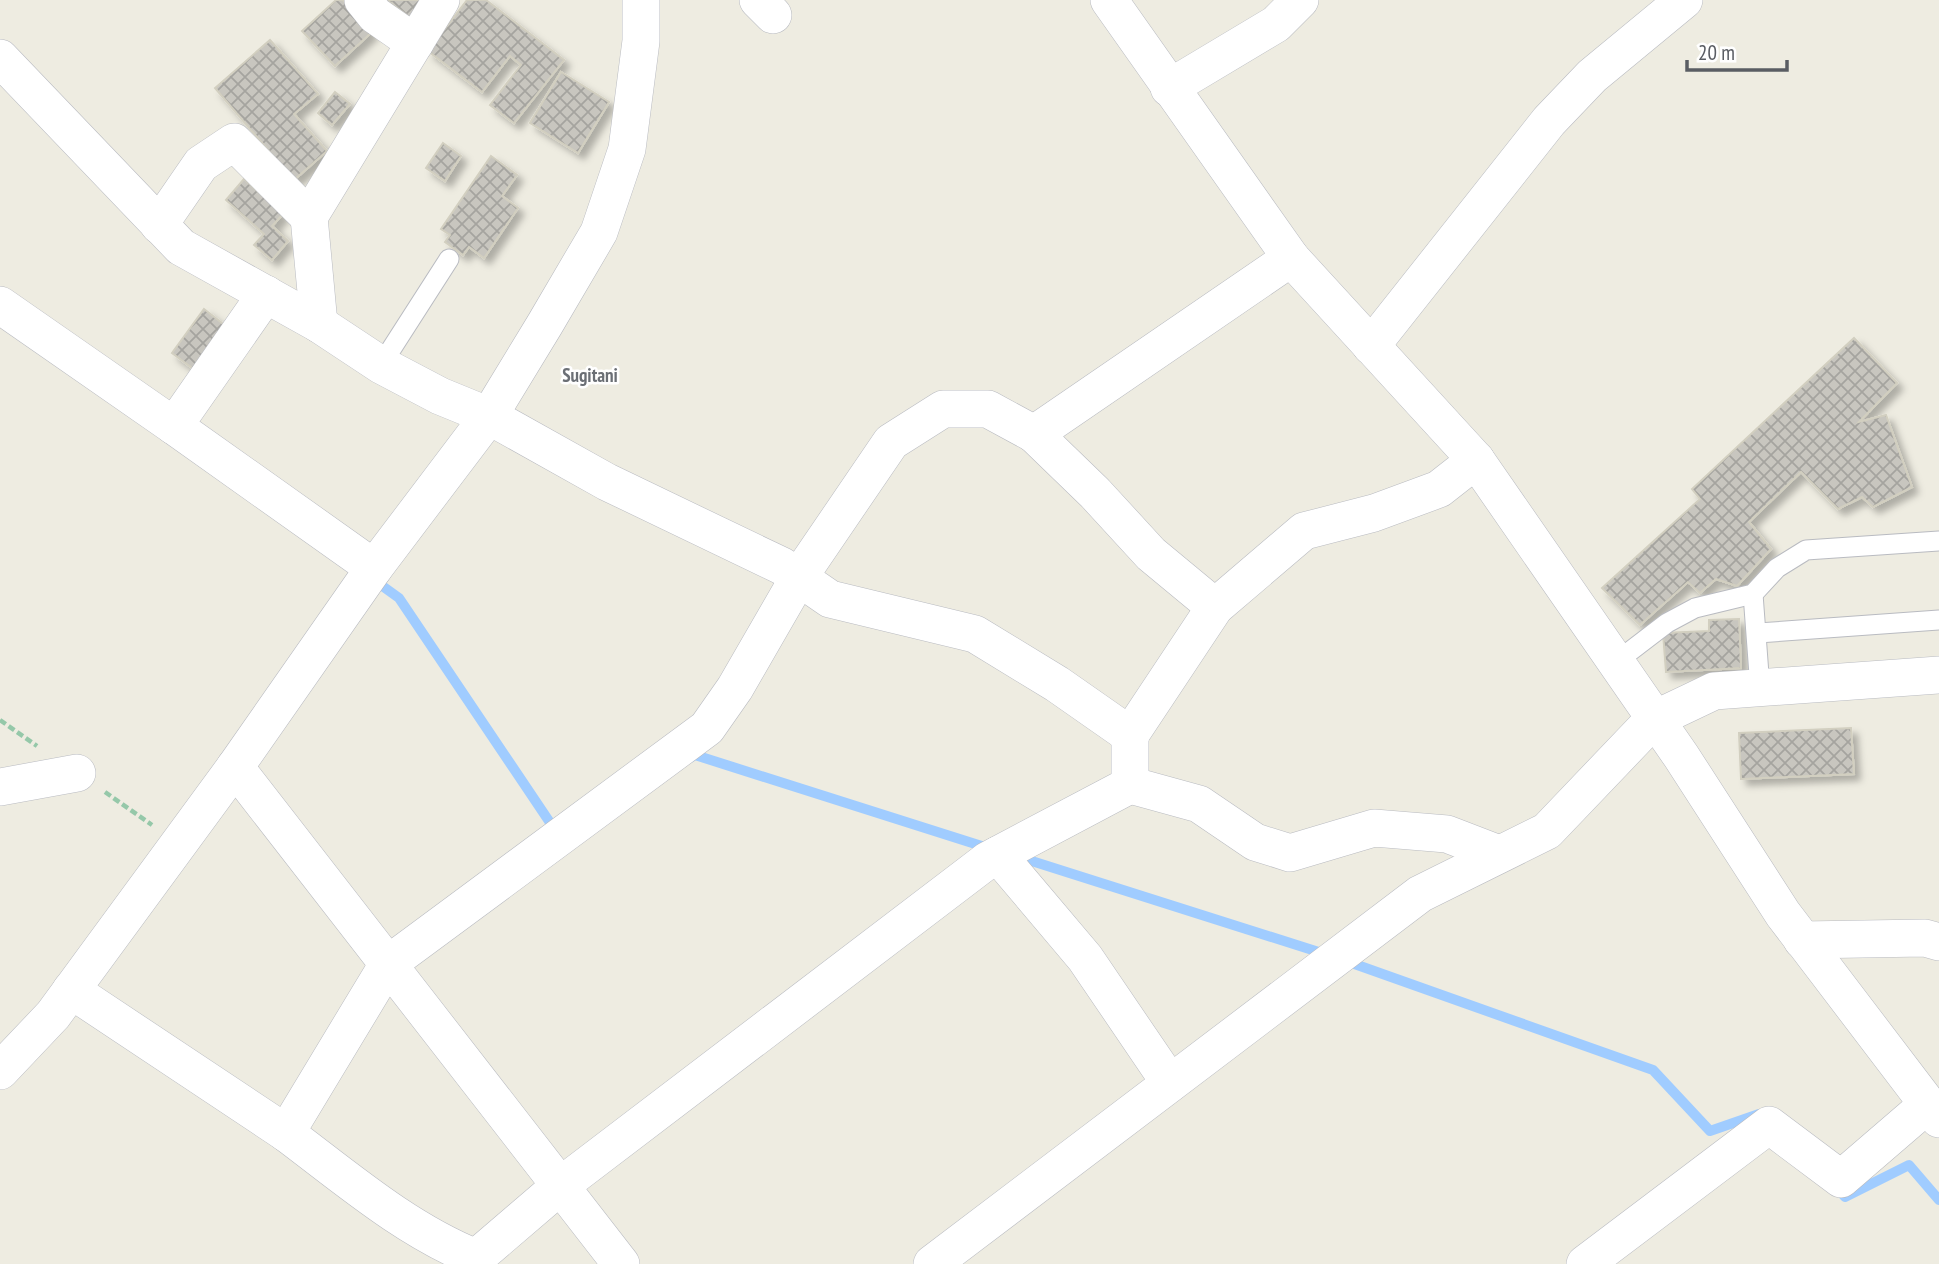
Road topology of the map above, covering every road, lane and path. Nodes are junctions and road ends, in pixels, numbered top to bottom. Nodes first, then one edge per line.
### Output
1 (363, 0) edge
2 (441, 0) edge
3 (641, 0) edge
4 (1109, 0) edge
5 (1300, 0) edge
6 (1684, 0) edge
7 (415, 43) junction
8 (0, 58) edge
9 (1169, 88) junction
10 (309, 217) junction
11 (159, 225) junction
12 (1291, 258) junction
13 (449, 259) dead end
14 (265, 294) junction
15 (0, 305) edge
16 (319, 324) junction
17 (1371, 346) junction
18 (381, 365) junction
19 (489, 416) junction
20 (174, 426) junction
21 (1034, 434) junction
22 (1476, 460) junction
23 (1939, 541) edge
24 (374, 568) junction
25 (799, 577) junction
26 (1753, 594) junction
27 (1215, 607) junction
28 (1939, 620) edge
29 (1758, 633) junction
30 (1616, 662) junction
31 (1939, 675) edge
32 (1760, 688) junction
33 (1653, 720) junction
34 (1130, 735) junction
35 (235, 767) junction
36 (76, 773) dead end
37 (1130, 785) junction
38 (0, 787) edge
39 (1499, 854) junction
40 (998, 855) junction
41 (1802, 940) junction
42 (1939, 942) edge
43 (388, 964) junction
44 (71, 990) junction
45 (0, 1071) edge
46 (1170, 1083) junction
47 (0, 1091) edge
48 (1933, 1112) edge
49 (286, 1133) junction
50 (560, 1186) junction
51 (477, 1261) edge
52 (621, 1264) edge
53 (932, 1264) edge
54 (1586, 1264) edge

1 - 7 street
2 - 7 street
3 - 19 street
4 - 9 street
5 - 9 street
6 - 17 street
7 - 10 street
8 - 11 street
9 - 12 street
10 - 11 street
10 - 16 street
11 - 14 street
12 - 17 street
12 - 21 street
13 - 18 lane
14 - 16 street
14 - 20 street
15 - 20 street
16 - 18 street
17 - 22 street
18 - 19 street
19 - 24 street
19 - 25 street
20 - 24 street
21 - 25 street
21 - 27 street
22 - 27 street
22 - 30 street
23 - 26 lane
24 - 35 street
25 - 34 street
25 - 43 street
26 - 29 lane
26 - 30 lane
27 - 34 street
28 - 29 lane
29 - 32 lane
30 - 33 street
31 - 32 street
32 - 33 street
33 - 39 street
33 - 41 street
34 - 37 street
35 - 43 street
35 - 44 street
36 - 38 street
37 - 39 street
37 - 40 street
39 - 46 street
40 - 46 street
40 - 50 street
41 - 42 street
41 - 48 street
43 - 49 street
43 - 50 street
44 - 45 street
44 - 49 street
45 - 47 street
46 - 53 street
48 - 54 street
49 - 51 street
50 - 51 street
50 - 52 street

